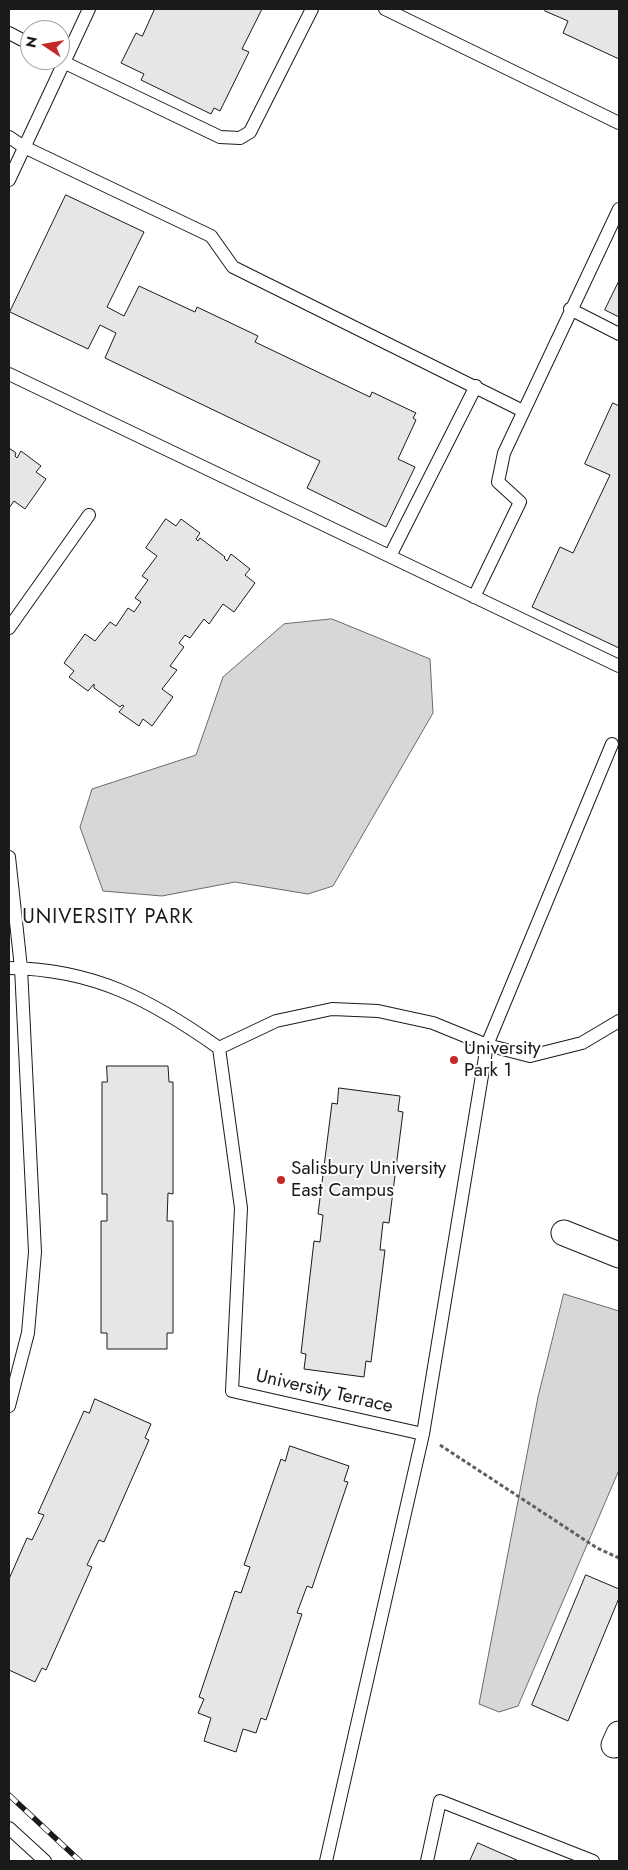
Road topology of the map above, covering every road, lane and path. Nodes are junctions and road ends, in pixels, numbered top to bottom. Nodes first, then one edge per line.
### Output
1 (89, 9) edge
2 (312, 9) edge
3 (385, 9) edge
4 (70, 44) edge
5 (70, 65) edge
6 (57, 70) edge
7 (619, 123) edge
8 (9, 137) edge
9 (24, 146) junction
10 (9, 180) edge
11 (619, 209) edge
12 (570, 309) junction
13 (619, 334) edge
14 (9, 374) edge
15 (476, 386) junction
16 (523, 411) junction
17 (89, 516) dead end
18 (390, 556) junction
19 (474, 597) junction
20 (9, 628) edge
21 (619, 666) edge
22 (612, 744) dead end
23 (9, 858) edge
24 (15, 968) edge
25 (619, 1021) edge
26 (488, 1046) junction
27 (219, 1048) junction
28 (564, 1233) dead end
29 (619, 1255) edge
30 (9, 1406) edge
31 (423, 1434) junction
32 (619, 1558) edge
33 (9, 1828) edge
34 (45, 1861) edge
35 (326, 1861) edge
36 (427, 1861) edge
37 (593, 1861) edge

1 - 4 lane
2 - 5 lane
3 - 7 lane
6 - 9 lane
8 - 9 lane
9 - 10 lane
9 - 15 lane
11 - 12 lane
12 - 13 lane
12 - 16 lane
14 - 18 lane
15 - 16 lane
15 - 18 lane
16 - 19 lane
17 - 20 lane
18 - 19 lane
19 - 21 lane
22 - 26 lane
23 - 24 lane
24 - 27 lane
24 - 30 lane
25 - 26 lane
26 - 27 lane
26 - 31 lane
27 - 31 lane, University Terrace
28 - 29 street
31 - 32 path
31 - 35 lane
33 - 34 lane
36 - 37 lane

